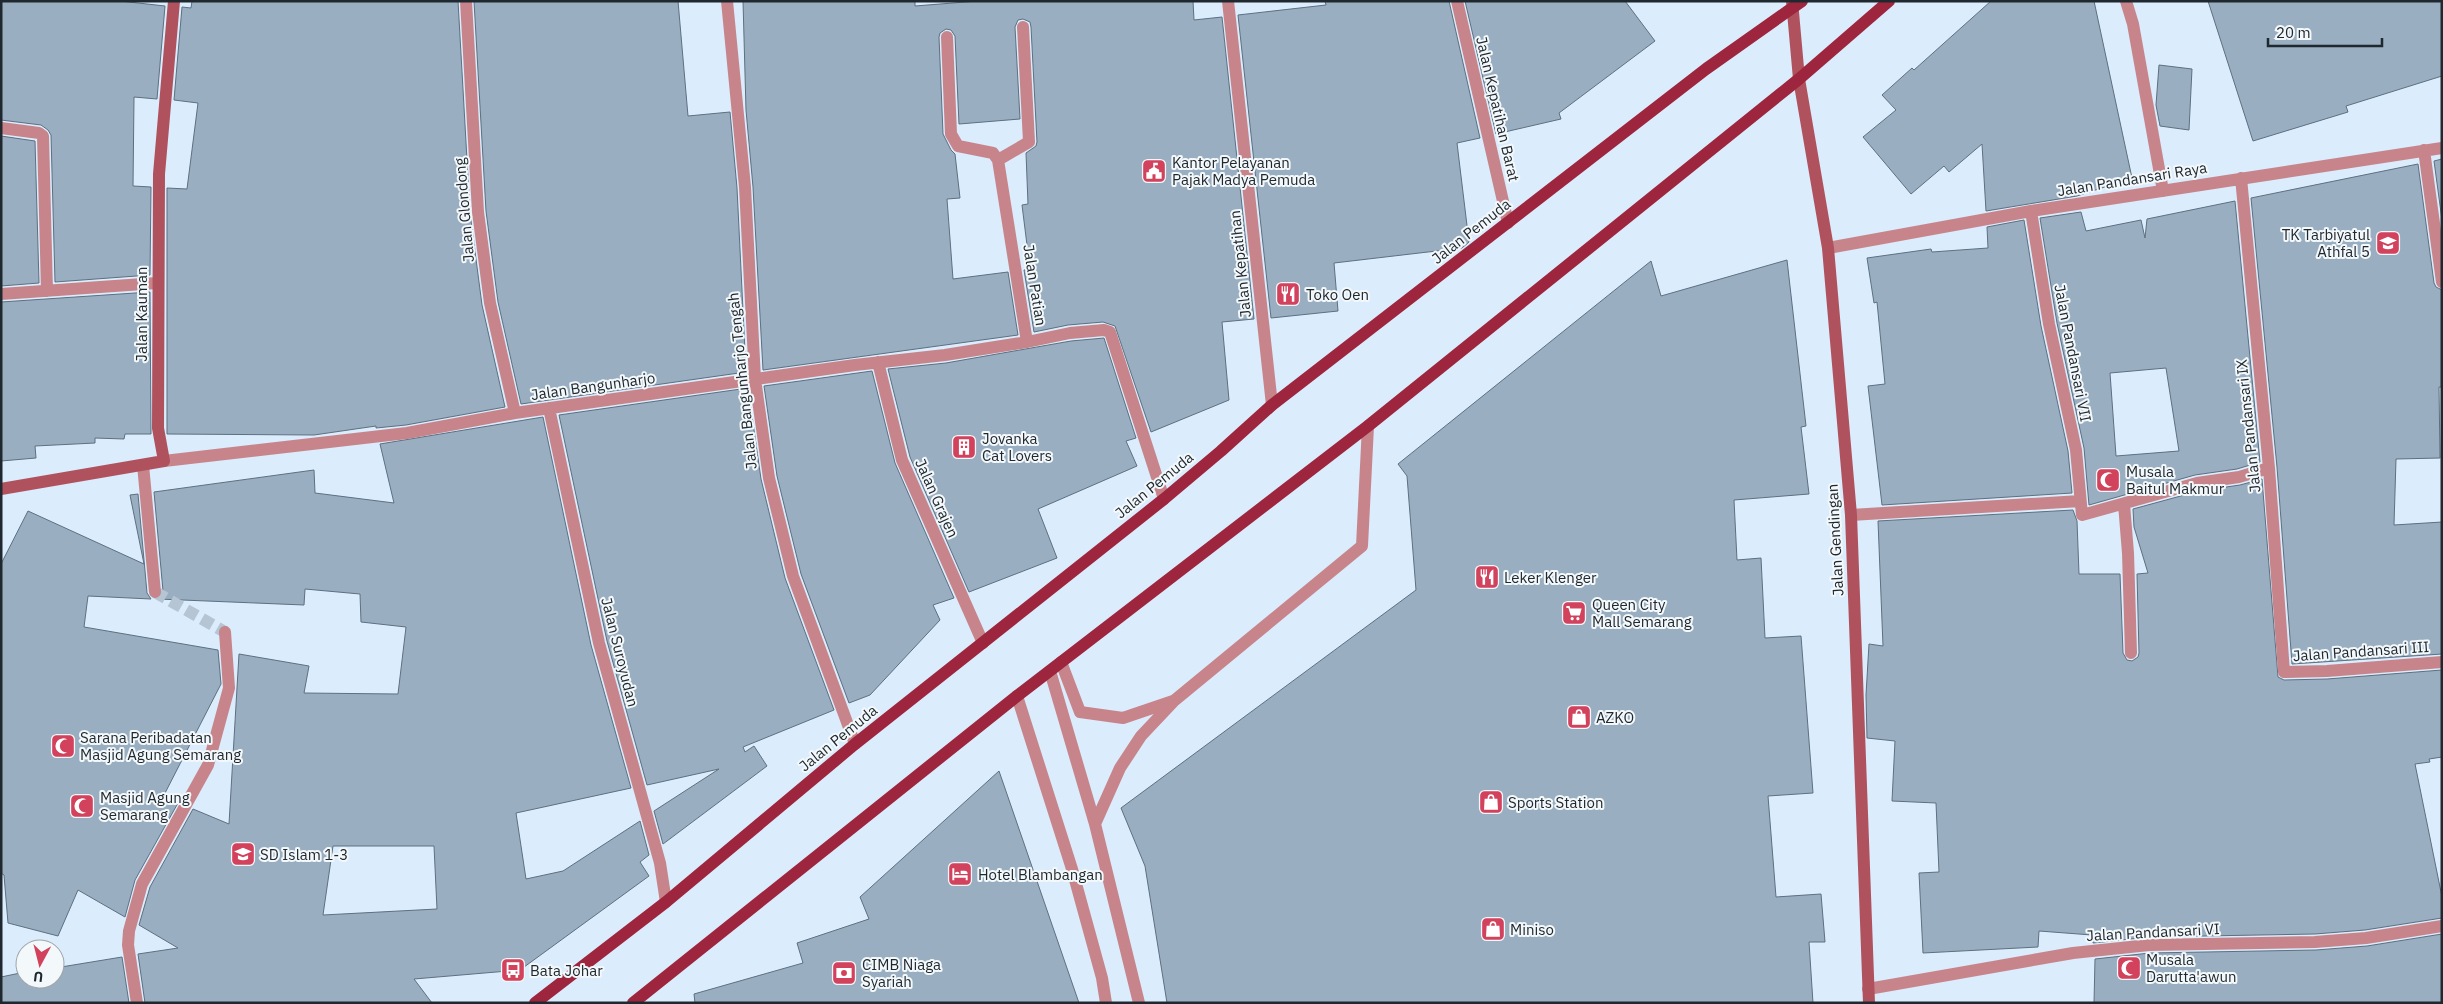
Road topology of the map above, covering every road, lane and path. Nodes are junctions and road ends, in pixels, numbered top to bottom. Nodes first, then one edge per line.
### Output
1 (174, 1) edge
2 (466, 1) edge
3 (727, 1) edge
4 (1228, 1) edge
5 (1457, 1) edge
6 (1889, 1) edge
7 (2126, 1) edge
8 (1796, 3) edge
9 (1023, 27) dead end
10 (946, 37) dead end
11 (1799, 79) junction
12 (1, 128) edge
13 (2442, 148) edge
14 (2424, 150) junction
15 (998, 160) junction
16 (2241, 178) junction
17 (2163, 191) junction
18 (2031, 211) junction
19 (1508, 223) junction
20 (1828, 248) junction
21 (2442, 282) edge
22 (157, 283) junction
23 (47, 291) junction
24 (1, 294) edge
25 (1027, 342) junction
26 (878, 362) junction
27 (755, 379) junction
28 (1272, 405) junction
29 (549, 408) junction
30 (515, 413) junction
31 (1368, 426) junction
32 (164, 461) junction
33 (143, 464) junction
34 (2269, 468) junction
35 (1, 489) edge
36 (1164, 499) junction
37 (2080, 501) junction
38 (2124, 504) junction
39 (1851, 515) junction
40 (155, 592) dead end
41 (225, 632) dead end
42 (983, 643) junction
43 (2131, 653) dead end
44 (1061, 662) junction
45 (2442, 662) edge
46 (1050, 671) junction
47 (2284, 672) joint
48 (1017, 696) junction
49 (1175, 700) junction
50 (855, 744) junction
51 (1095, 824) junction
52 (666, 902) junction
53 (2442, 926) edge
54 (1868, 989) junction
55 (137, 1003) edge
56 (535, 1003) edge
57 (633, 1003) edge
58 (1106, 1003) edge
59 (1139, 1003) edge
60 (1869, 1003) edge

1 - 22 main road, Jalan Kauman
2 - 30 street, Jalan Glondong
3 - 27 street, Jalan Bangunharjo Tengah
4 - 28 street, Jalan Kepatihan
5 - 19 street, Jalan Kepatihan Barat
6 - 11 main road
7 - 17 street
8 - 11 main road, Jalan Gendingan
8 - 19 main road, Jalan Pemuda
9 - 15 street
10 - 15 street
11 - 20 main road, Jalan Gendingan
11 - 31 main road
12 - 23 street
13 - 14 street, Jalan Pandansari Raya
14 - 16 street, Jalan Pandansari Raya
14 - 21 street
15 - 25 street, Jalan Patian
16 - 17 street, Jalan Pandansari Raya
16 - 34 street, Jalan Pandansari IX
17 - 18 street, Jalan Pandansari Raya
18 - 20 street, Jalan Pandansari Raya
18 - 37 street, Jalan Pandansari VII
19 - 28 main road, Jalan Pemuda
20 - 39 main road, Jalan Gendingan
22 - 23 street
22 - 32 main road, Jalan Kauman
23 - 24 street
25 - 26 street, Jalan Bangunharjo
25 - 36 street, Jalan Patian
26 - 27 street, Jalan Bangunharjo
26 - 42 street, Jalan Grajen
27 - 29 street, Jalan Bangunharjo
27 - 50 street, Jalan Bangunharjo Tengah
28 - 36 main road, Jalan Pemuda
29 - 30 street, Jalan Bangunharjo
29 - 52 street, Jalan Suroyudan
30 - 32 street, Jalan Bangunharjo
31 - 44 main road
31 - 49 street
32 - 33 main road
33 - 35 main road
33 - 40 street
34 - 38 street
34 - 47 street, Jalan Pandansari IX
36 - 42 main road, Jalan Pemuda
37 - 38 street
37 - 39 street
38 - 43 street
39 - 54 main road, Jalan Gendingan
41 - 55 street
42 - 50 main road, Jalan Pemuda
44 - 46 main road
44 - 49 street
45 - 47 street, Jalan Pandansari III
46 - 48 main road
46 - 51 street
48 - 57 main road
48 - 58 street
49 - 51 street
50 - 52 main road, Jalan Pemuda
51 - 59 street
52 - 56 main road, Jalan Pemuda
53 - 54 street, Jalan Pandansari VI
54 - 60 main road, Jalan Gendingan

